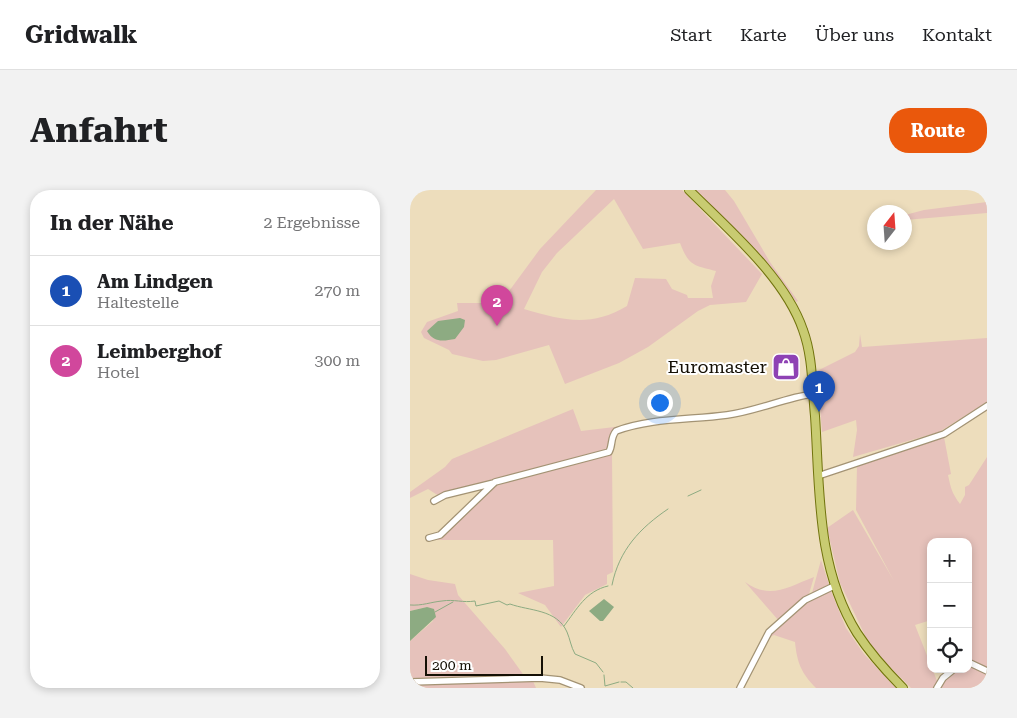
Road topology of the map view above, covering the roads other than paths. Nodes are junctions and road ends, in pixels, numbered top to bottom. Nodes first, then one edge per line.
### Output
1 (689, 190) edge
2 (813, 394) junction
3 (987, 406) edge
4 (818, 476) junction
5 (495, 482) junction
6 (434, 501) dead end
7 (430, 538) dead end
8 (834, 586) junction
9 (972, 664) edge
10 (987, 671) edge
11 (949, 673) edge
12 (410, 682) edge
13 (581, 688) edge
14 (740, 688) edge
15 (903, 688) edge
16 (937, 688) edge

1 - 2 main road
2 - 4 main road
2 - 5 street
3 - 4 street
4 - 8 main road
5 - 6 street
5 - 7 street
8 - 14 street
8 - 15 main road
9 - 10 street
11 - 16 street
12 - 13 street

